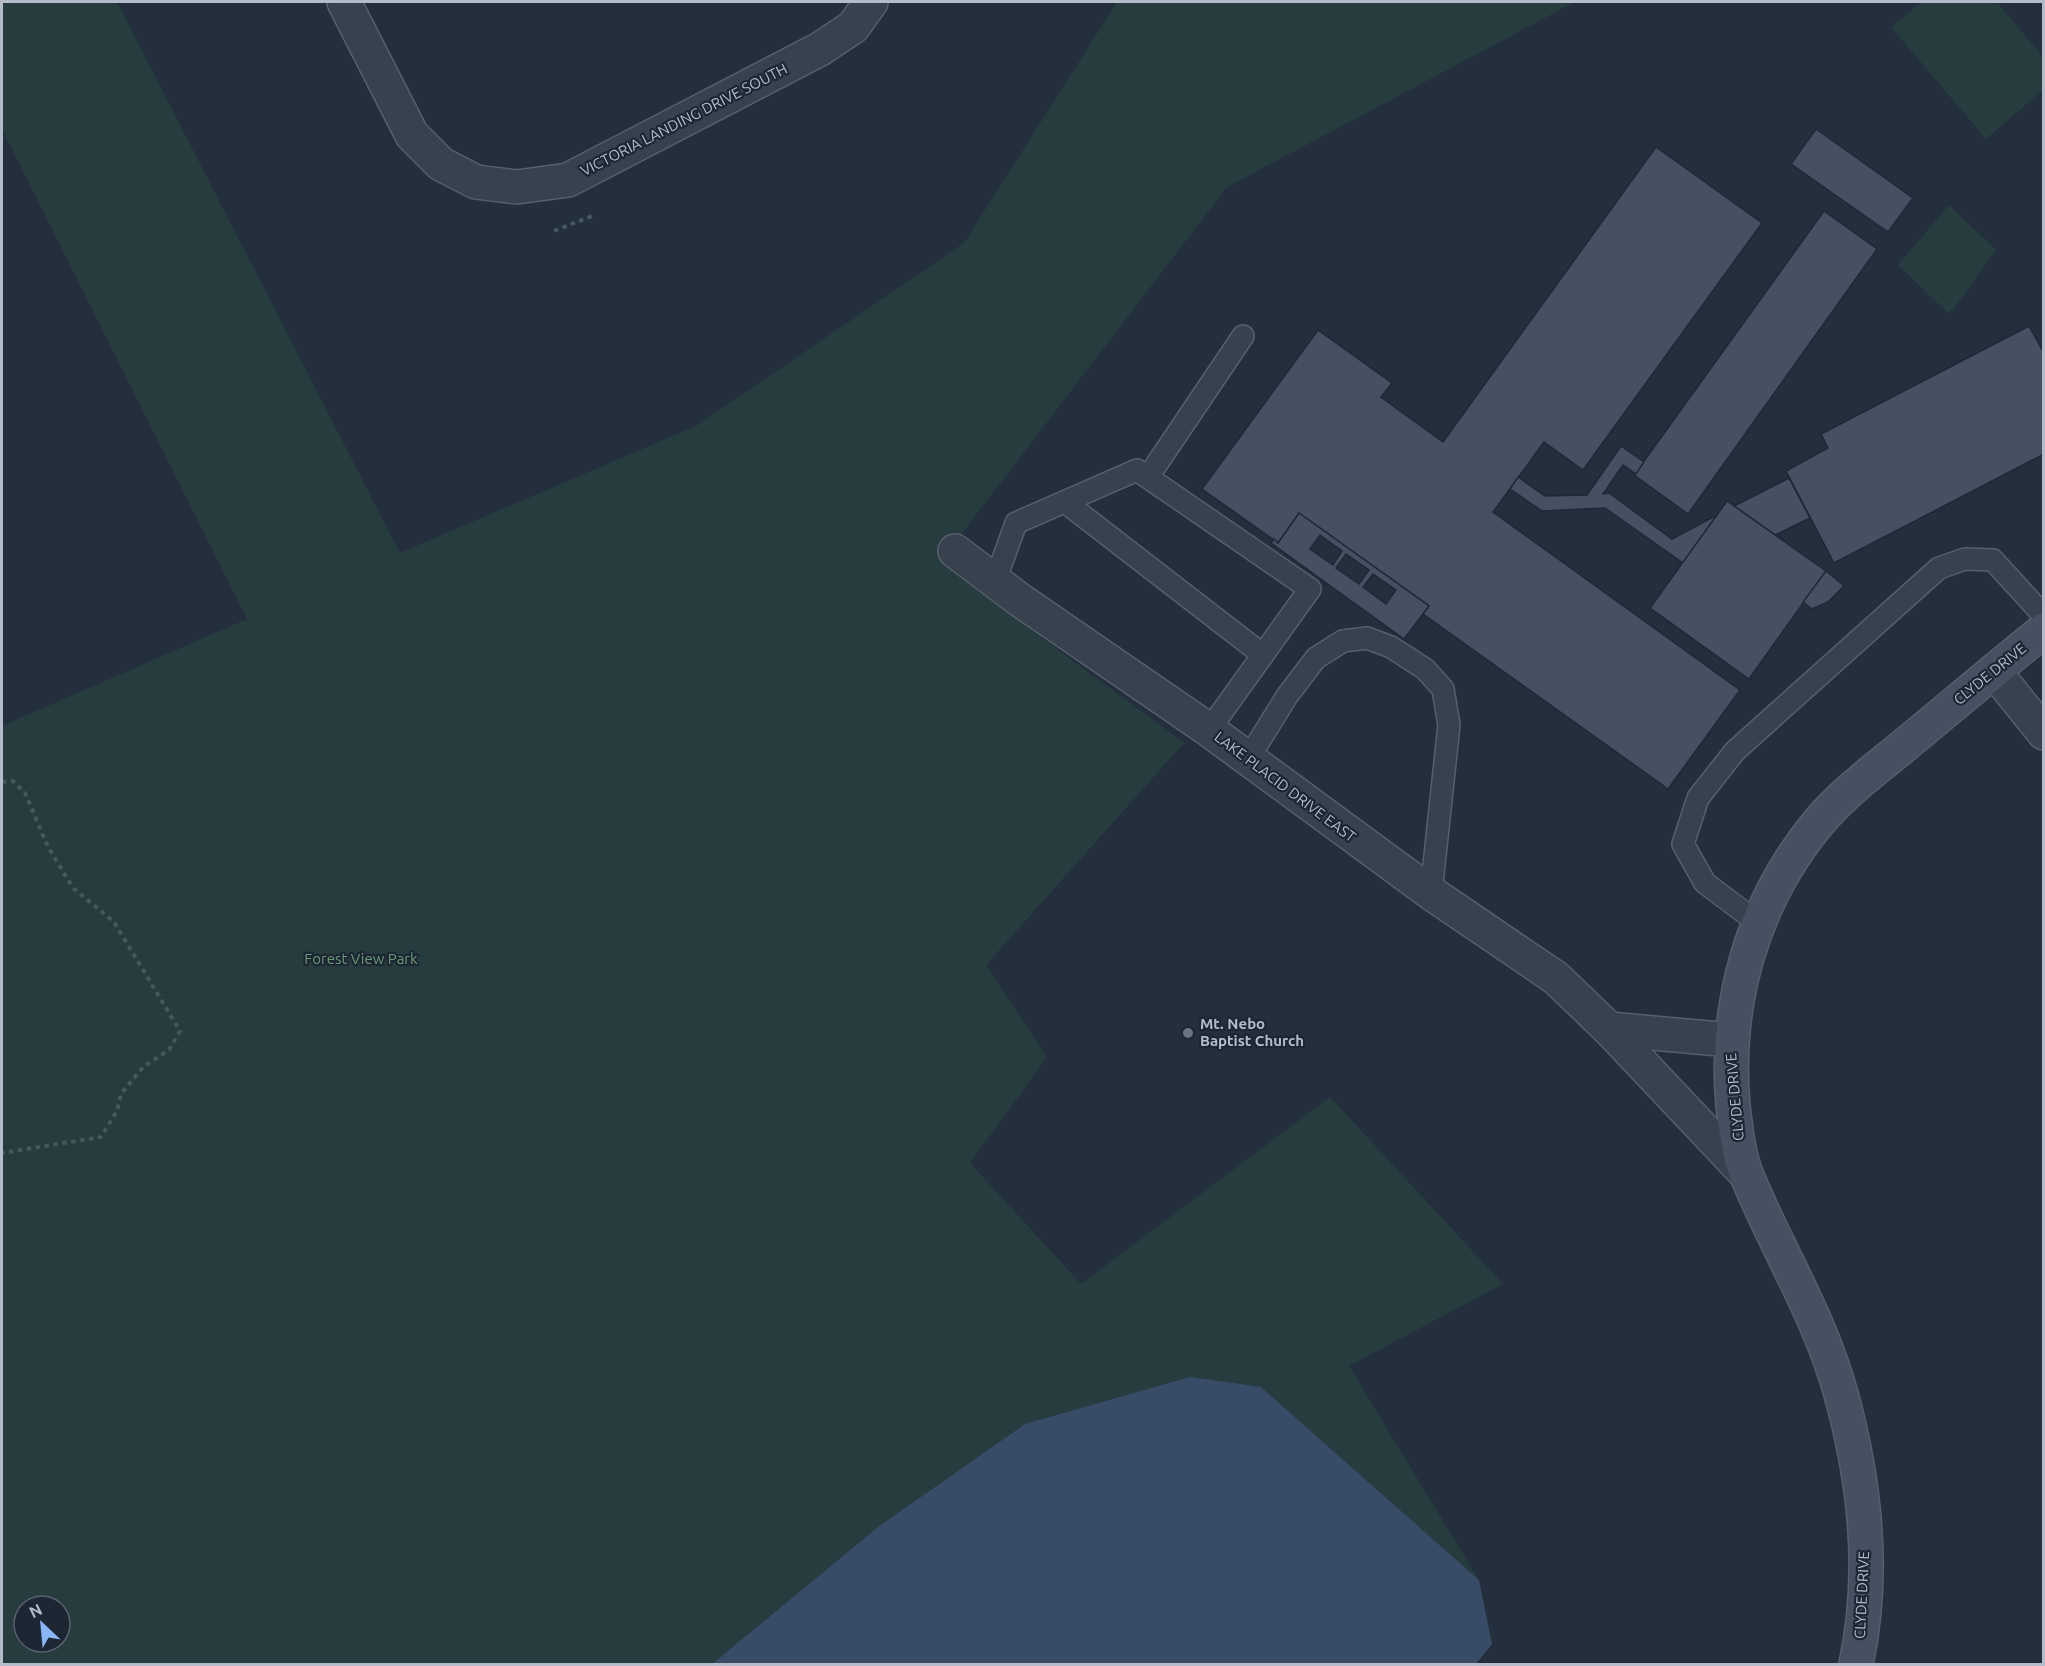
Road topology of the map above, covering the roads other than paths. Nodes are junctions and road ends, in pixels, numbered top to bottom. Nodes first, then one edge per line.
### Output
1 (344, 2) edge
2 (871, 2) edge
3 (1243, 336) dead end
4 (1148, 477) junction
5 (1065, 502) junction
6 (955, 551) dead end
7 (995, 581) junction
8 (2043, 616) edge
9 (2043, 630) edge
10 (1263, 655) junction
11 (1994, 671) junction
12 (1209, 730) junction
13 (2043, 733) edge
14 (1248, 759) junction
15 (1431, 893) junction
16 (1757, 922) junction
17 (1609, 1029) junction
18 (1731, 1040) junction
19 (1746, 1173) junction
20 (1856, 1665) edge

1 - 2 street, VICTORIA LANDING DRIVE SOUTH
3 - 4 lane
4 - 5 lane
4 - 10 lane
5 - 7 lane
5 - 10 lane
6 - 7 street, LAKE PLACID DRIVE EAST
7 - 12 street, LAKE PLACID DRIVE EAST
8 - 16 lane
9 - 11 street, CLYDE DRIVE
10 - 12 lane
11 - 13 street
11 - 16 street, CLYDE DRIVE
12 - 14 street, LAKE PLACID DRIVE EAST
14 - 15 street, LAKE PLACID DRIVE EAST
14 - 15 lane
15 - 17 street, LAKE PLACID DRIVE EAST
16 - 18 street, CLYDE DRIVE
17 - 18 street
17 - 19 street, LAKE PLACID DRIVE EAST
18 - 19 street, CLYDE DRIVE
19 - 20 street, CLYDE DRIVE

